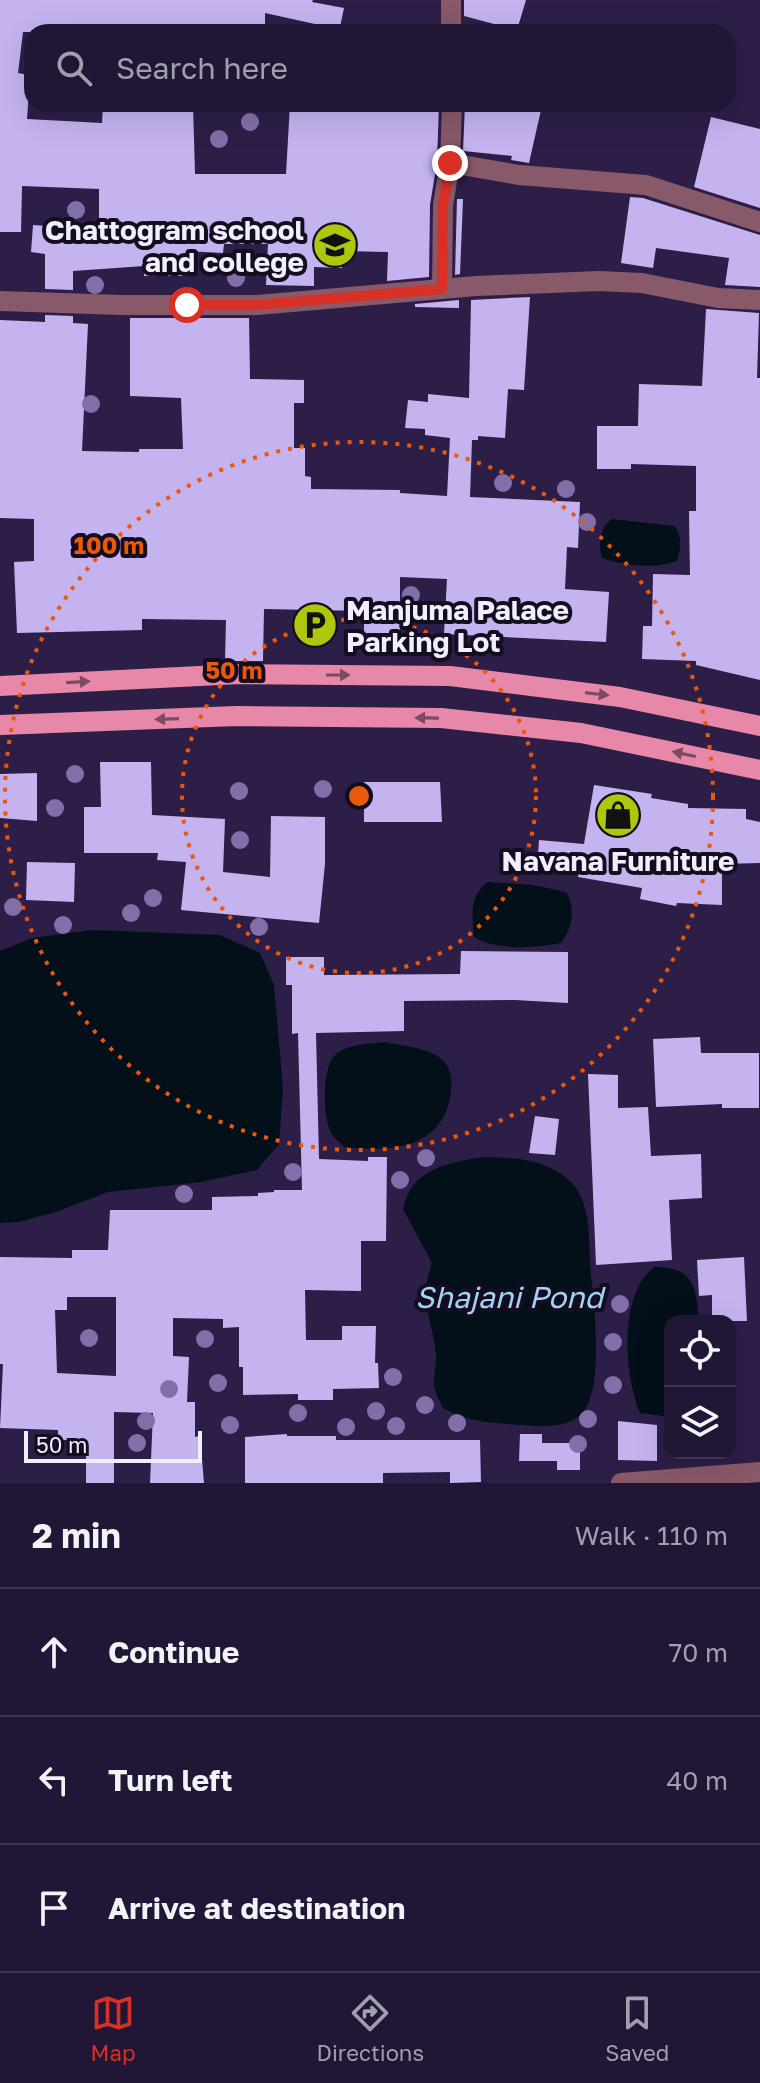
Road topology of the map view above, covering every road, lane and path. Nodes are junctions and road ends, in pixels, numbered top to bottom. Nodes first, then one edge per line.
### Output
1 (451, 0) edge
2 (451, 24) edge
3 (452, 112) edge
4 (450, 163) junction
5 (760, 222) edge
6 (442, 289) junction
7 (760, 300) edge
8 (0, 301) edge
9 (0, 686) edge
10 (0, 725) edge
11 (760, 726) edge
12 (760, 770) edge
13 (760, 1472) edge
14 (621, 1483) edge

1 - 2 street
3 - 4 street
4 - 5 street
4 - 6 street
6 - 7 street
6 - 8 street
9 -> 11 main road
12 -> 10 main road
13 - 14 street

